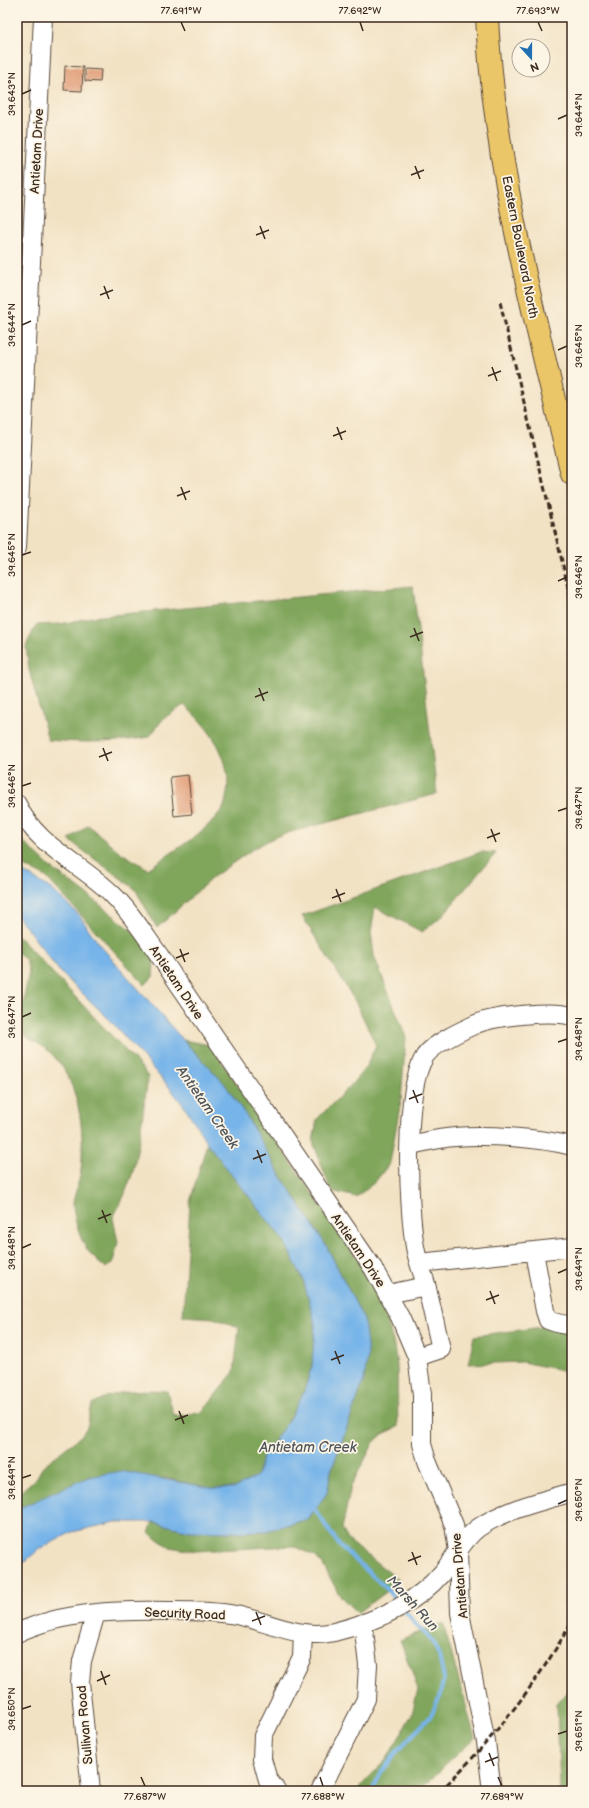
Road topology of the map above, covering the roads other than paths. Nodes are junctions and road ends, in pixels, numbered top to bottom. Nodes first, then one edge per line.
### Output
1 (43, 17) edge
2 (487, 17) edge
3 (20, 386) edge
4 (572, 474) edge
5 (17, 548) edge
6 (17, 804) edge
7 (572, 1016) edge
8 (410, 1145) junction
9 (572, 1146) edge
10 (572, 1247) edge
11 (534, 1252) junction
12 (419, 1263) junction
13 (426, 1286) junction
14 (388, 1294) junction
15 (572, 1324) edge
16 (418, 1357) junction
17 (572, 1492) edge
18 (458, 1551) junction
19 (96, 1613) junction
20 (363, 1623) junction
21 (17, 1633) edge
22 (303, 1633) junction
23 (91, 1791) edge
24 (277, 1791) edge
25 (320, 1791) edge
26 (492, 1791) edge

1 - 3 street, Antietam Drive
2 - 4 main road, Eastern Boulevard North
3 - 5 street, Antietam Drive
6 - 14 street, Antietam Drive
7 - 8 street
8 - 9 street
8 - 12 street
10 - 11 street
11 - 12 street
11 - 15 street
12 - 13 street
13 - 14 street
13 - 16 street
14 - 16 street, Antietam Drive
16 - 18 street, Antietam Drive
17 - 18 street, Security Road
18 - 20 street, Security Road
18 - 26 street, Antietam Drive
19 - 21 street, Security Road
19 - 22 street, Security Road
19 - 23 street, Sullivan Road
20 - 22 street, Security Road
20 - 25 street
22 - 24 street

